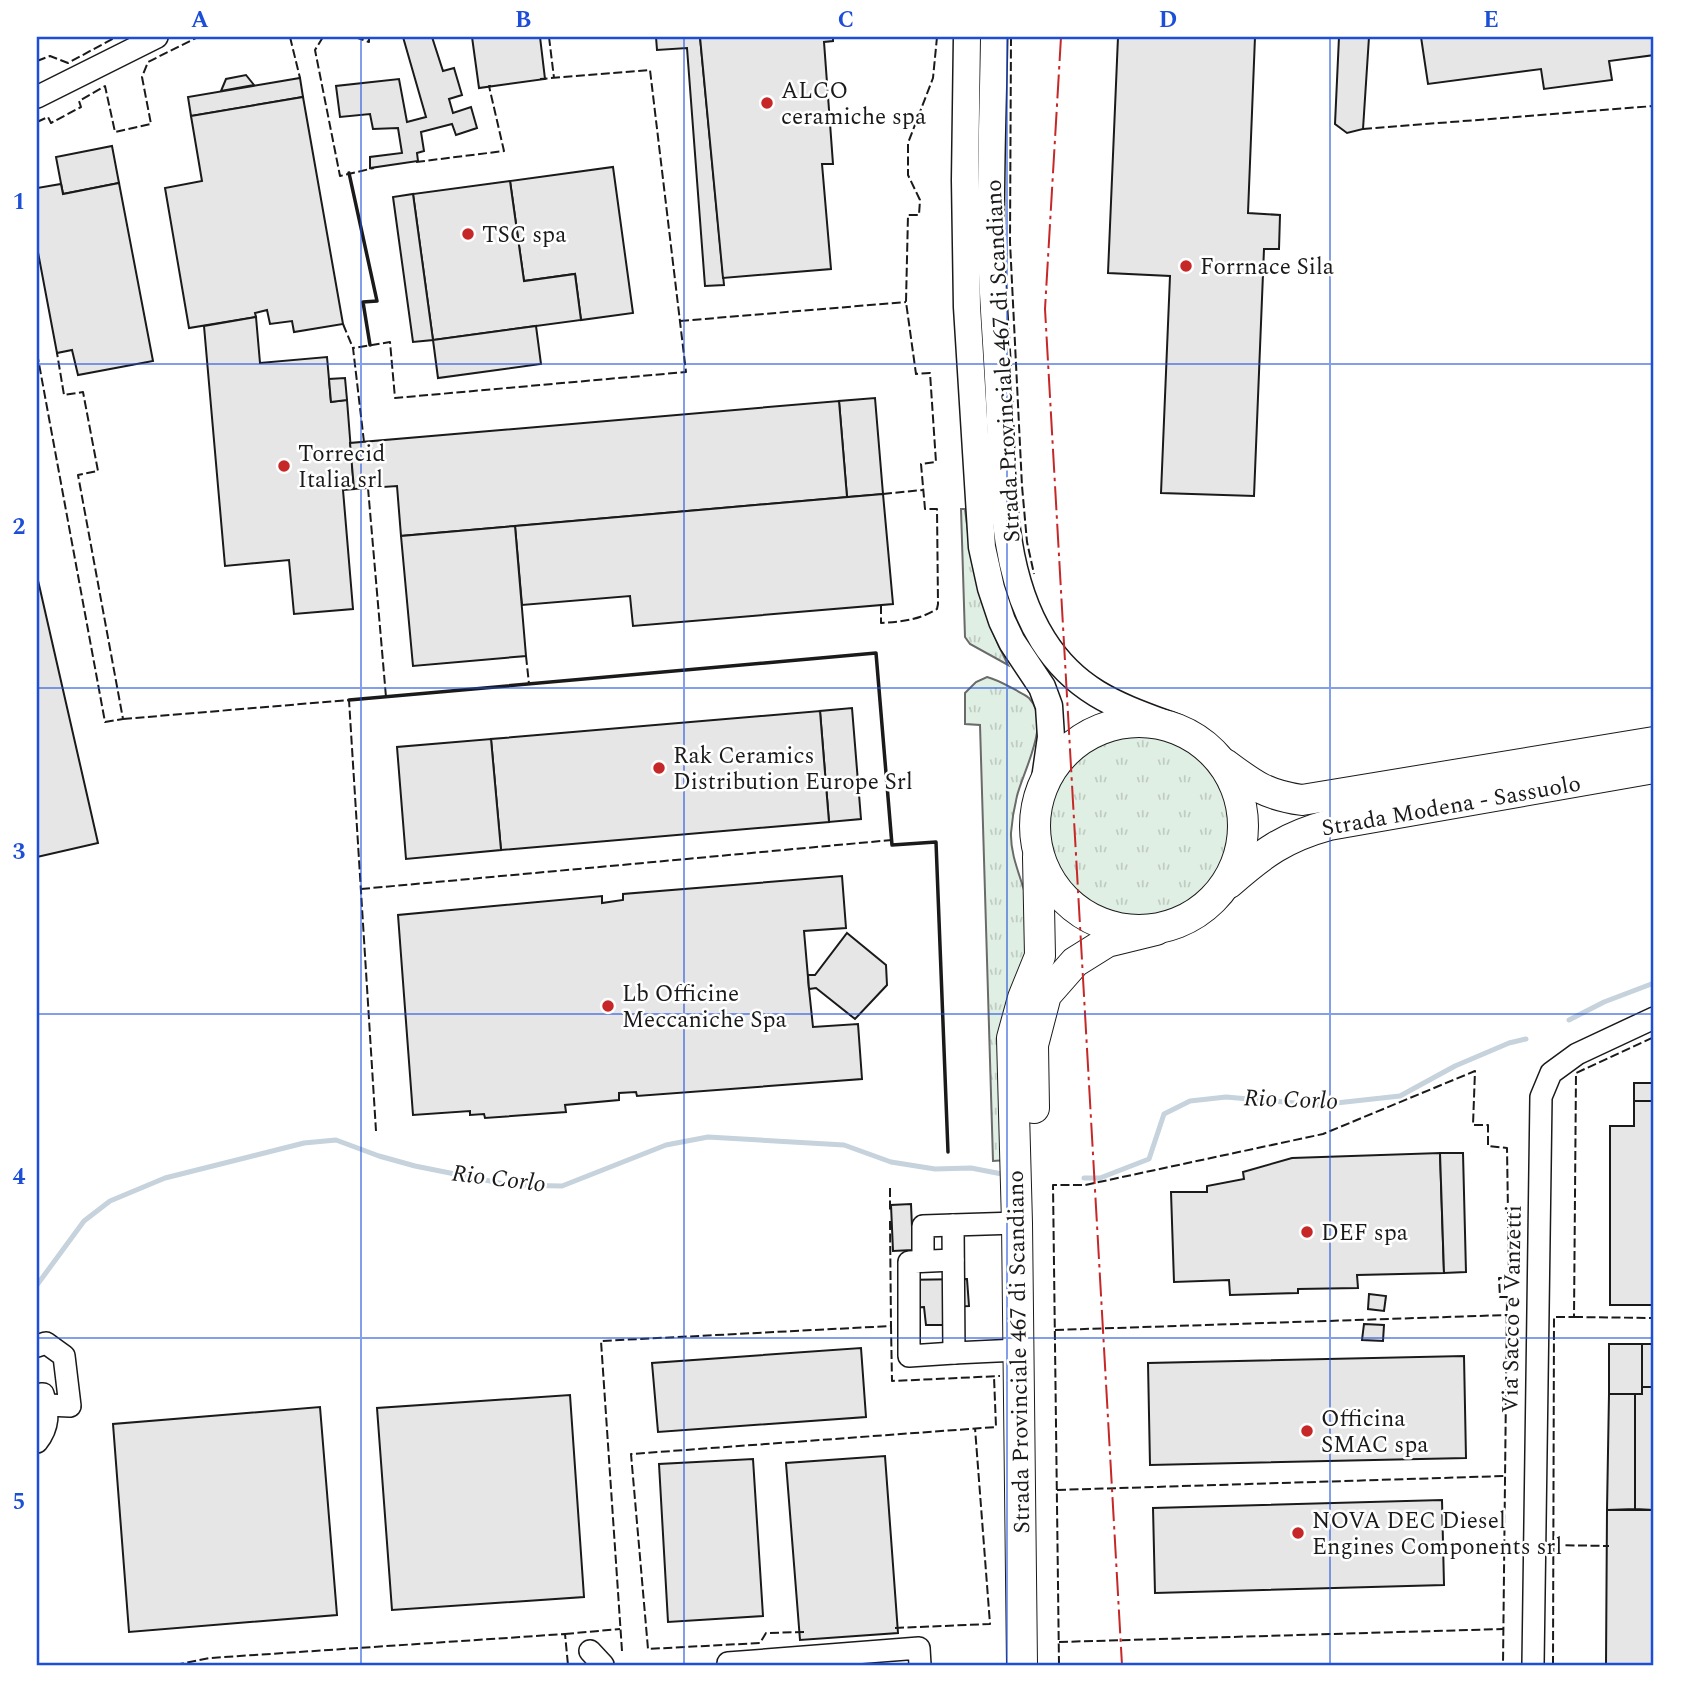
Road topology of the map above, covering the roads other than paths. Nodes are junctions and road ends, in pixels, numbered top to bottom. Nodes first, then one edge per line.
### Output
1 (157, 37) edge
2 (967, 37) edge
3 (993, 37) edge
4 (37, 97) edge
5 (1177, 728) junction
6 (1654, 742) edge
7 (1220, 760) junction
8 (1654, 768) edge
9 (1045, 779) junction
10 (1038, 856) junction
11 (1224, 888) junction
12 (1156, 930) junction
13 (1654, 1018) edge
14 (1022, 1042) junction
15 (1017, 1223) junction
16 (953, 1225) junction
17 (953, 1259) junction
18 (923, 1261) junction
19 (37, 1346) edge
20 (1018, 1350) junction
21 (954, 1353) junction
22 (42, 1400) edge
23 (37, 1442) edge
24 (728, 1663) dead end
25 (920, 1665) edge
26 (1022, 1665) edge
27 (1038, 1665) edge
28 (1533, 1665) edge

1 - 4 street
2 - 9 main road, Strada Provinciale 467 di Scandiano
3 - 5 main road, Strada Provinciale 467 di Scandiano
5 - 7 highway, Strada Provinciale 467 di Scandiano
5 - 9 highway, Strada Provinciale 467 di Scandiano
6 - 7 highway, Strada Modena - Sassuolo
7 - 11 highway, Strada Provinciale 467 di Scandiano
8 - 11 highway, Strada Modena - Sassuolo
9 - 10 highway, Strada Provinciale 467 di Scandiano
10 - 12 highway, Strada Provinciale 467 di Scandiano
10 - 14 highway
11 - 12 highway, Strada Provinciale 467 di Scandiano
12 - 14 highway
13 - 28 street, Via Sacco e Vanzetti
14 - 15 highway, Strada Provinciale 467 di Scandiano
14 - 27 highway, Strada Provinciale 467 di Scandiano
15 - 16 street
15 - 20 highway, Strada Provinciale 467 di Scandiano
16 - 17 street
16 - 18 street
17 - 18 street
17 - 21 street
18 - 21 street
19 - 22 street
20 - 21 street
20 - 26 highway, Strada Provinciale 467 di Scandiano
22 - 23 street
24 - 25 street

